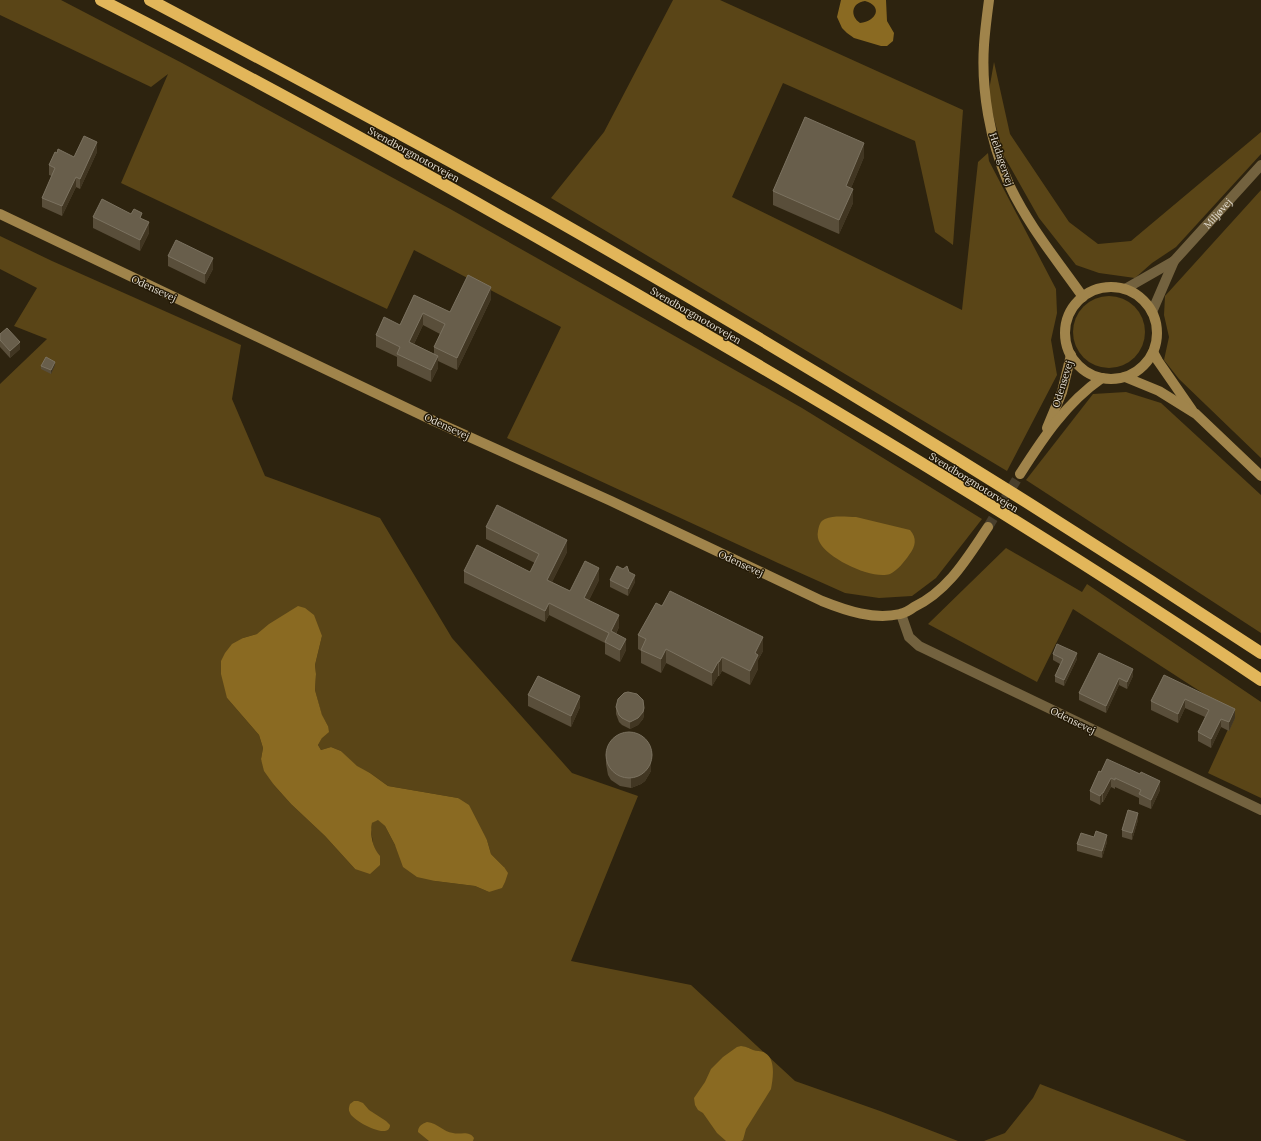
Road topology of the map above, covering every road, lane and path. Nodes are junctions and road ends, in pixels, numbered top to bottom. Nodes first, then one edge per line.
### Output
1 (101, 0) edge
2 (150, 0) edge
3 (989, 0) edge
4 (1261, 165) edge
5 (0, 214) edge
6 (1174, 261) junction
7 (1125, 289) junction
8 (1083, 296) junction
9 (1152, 312) junction
10 (1153, 352) junction
11 (1070, 355) junction
12 (1125, 377) junction
13 (1102, 378) junction
14 (1196, 414) junction
15 (1044, 436) junction
16 (1020, 474) tunnel mouth
17 (1261, 476) edge
18 (988, 527) tunnel mouth
19 (901, 614) junction
20 (1261, 652) edge
21 (1261, 680) edge
22 (1261, 810) edge

1 - 21 highway, Svendborgmotorvejen
2 - 20 highway, Svendborgmotorvejen
3 - 8 main road, Heldagervej
4 - 6 street, Miljøvej
5 - 19 main road, Odensevej
6 - 7 street, Miljøvej
6 - 9 street, Miljøvej
7 - 8 main road
7 - 9 main road
8 - 11 main road
9 - 10 main road
10 - 12 main road
10 - 14 main road
11 - 13 main road
11 - 15 main road, Odensevej
12 - 13 main road
12 - 14 main road
13 - 15 main road, Odensevej
14 - 17 main road
15 - 16 main road, Odensevej
18 - 19 main road, Odensevej
19 - 22 street, Odensevej

